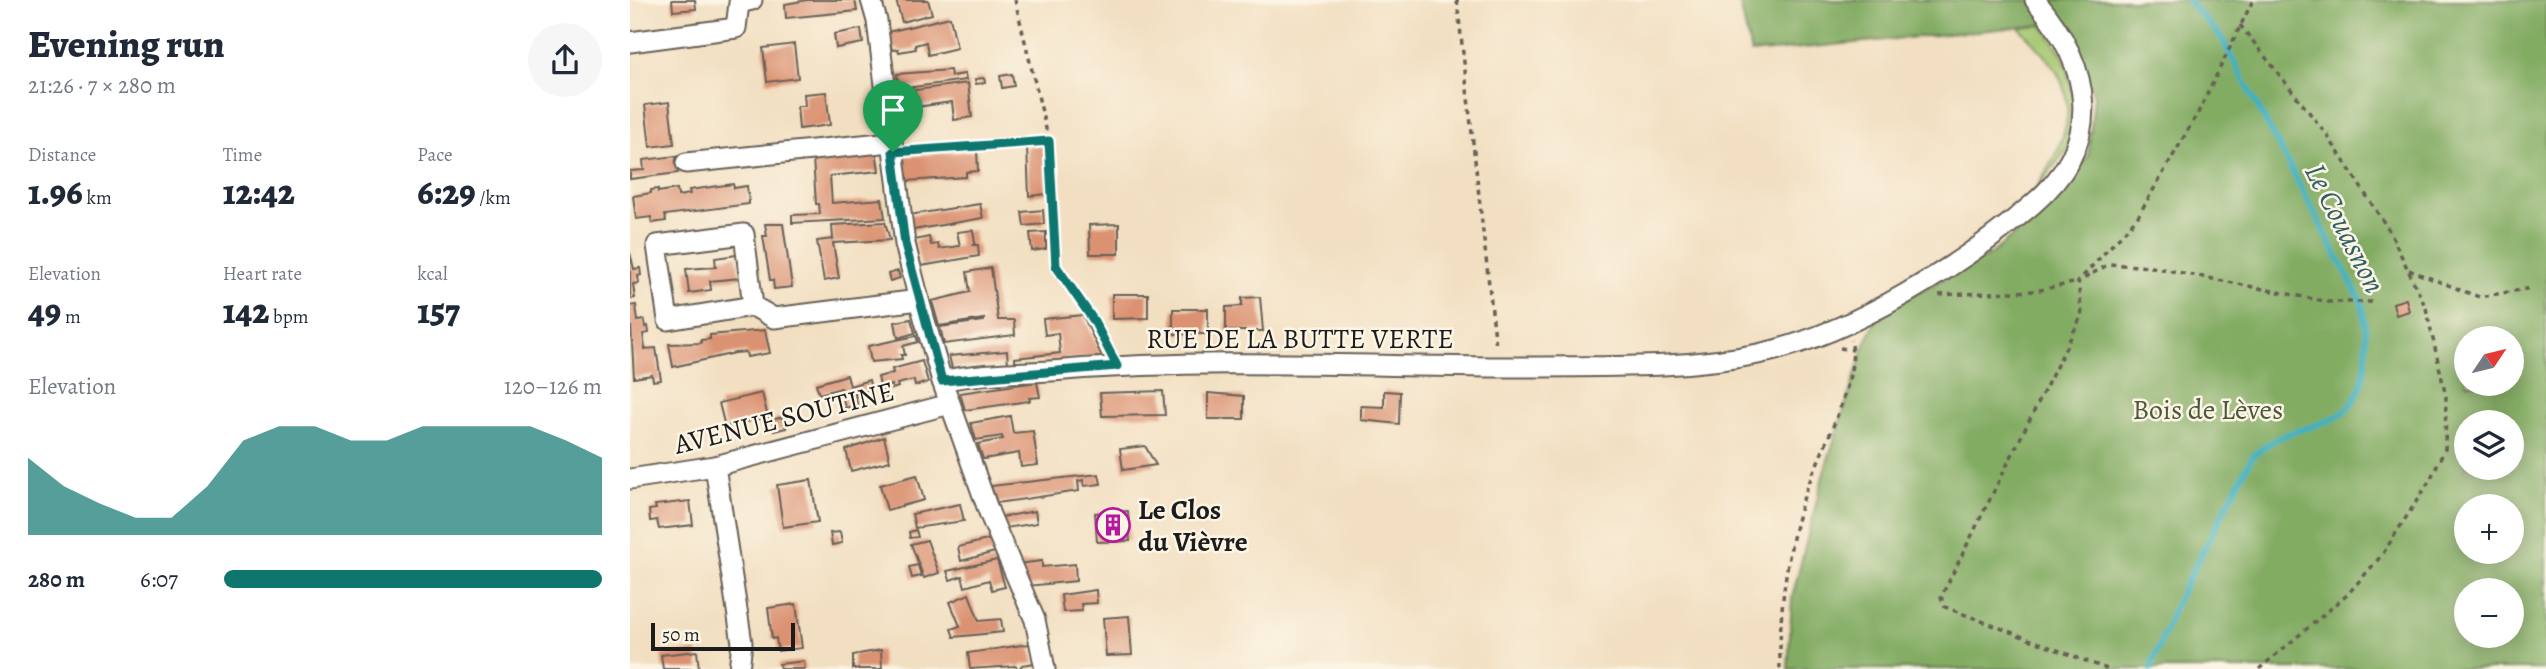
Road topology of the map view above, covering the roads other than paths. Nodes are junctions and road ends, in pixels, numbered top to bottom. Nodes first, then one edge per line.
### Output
1 (752, 0) edge
2 (871, 0) edge
3 (2035, 0) edge
4 (630, 42) edge
5 (892, 147) junction
6 (686, 163) dead end
7 (919, 300) junction
8 (753, 306) junction
9 (942, 381) junction
10 (950, 404) junction
11 (715, 466) junction
12 (630, 479) edge
13 (739, 669) edge
14 (1045, 669) edge

1 - 4 street
2 - 5 street
3 - 9 street, RUE DE LA BUTTE VERTE
5 - 6 street
5 - 7 street
7 - 8 street
7 - 9 street
8 - 8 street
9 - 10 street
10 - 11 street, AVENUE SOUTINE
10 - 14 street
11 - 12 street, AVENUE SOUTINE
11 - 13 street

